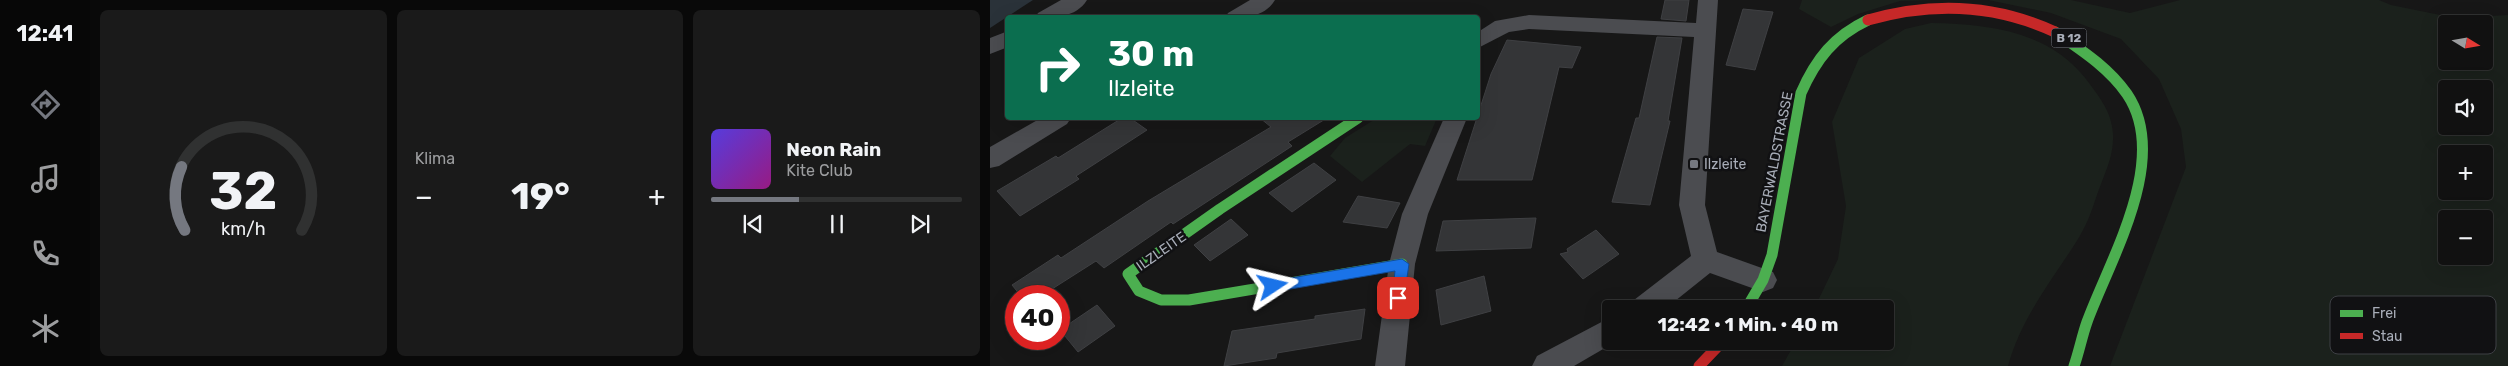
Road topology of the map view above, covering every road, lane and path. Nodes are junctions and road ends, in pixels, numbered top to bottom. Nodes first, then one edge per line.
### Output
1 (1077, 0) edge
2 (1265, 0) edge
3 (1708, 0) edge
4 (1050, 15) edge
5 (1239, 15) edge
6 (1707, 30) junction
7 (1005, 40) edge
8 (1480, 41) edge
9 (990, 47) edge
10 (1056, 120) edge
11 (1355, 120) edge
12 (1454, 120) edge
13 (990, 159) edge
14 (1706, 260) junction
15 (1402, 264) junction
16 (1763, 280) junction
17 (1655, 300) edge
18 (1751, 300) edge
19 (1602, 335) edge
20 (1714, 350) edge
21 (1390, 357) edge
22 (1547, 366) edge
23 (1699, 366) edge
24 (2074, 366) edge

1 - 4 street
2 - 5 street
3 - 6 street
6 - 8 street
6 - 14 street
7 - 9 street
10 - 13 street
11 - 15 main road, ILZLEITE
12 - 15 street
14 - 16 street
14 - 17 street
15 - 21 street
16 - 18 main road, BAYERWALDSTRASSE / B 12
16 - 24 main road, BAYERWALDSTRASSE / B 12
19 - 22 street
20 - 23 main road

